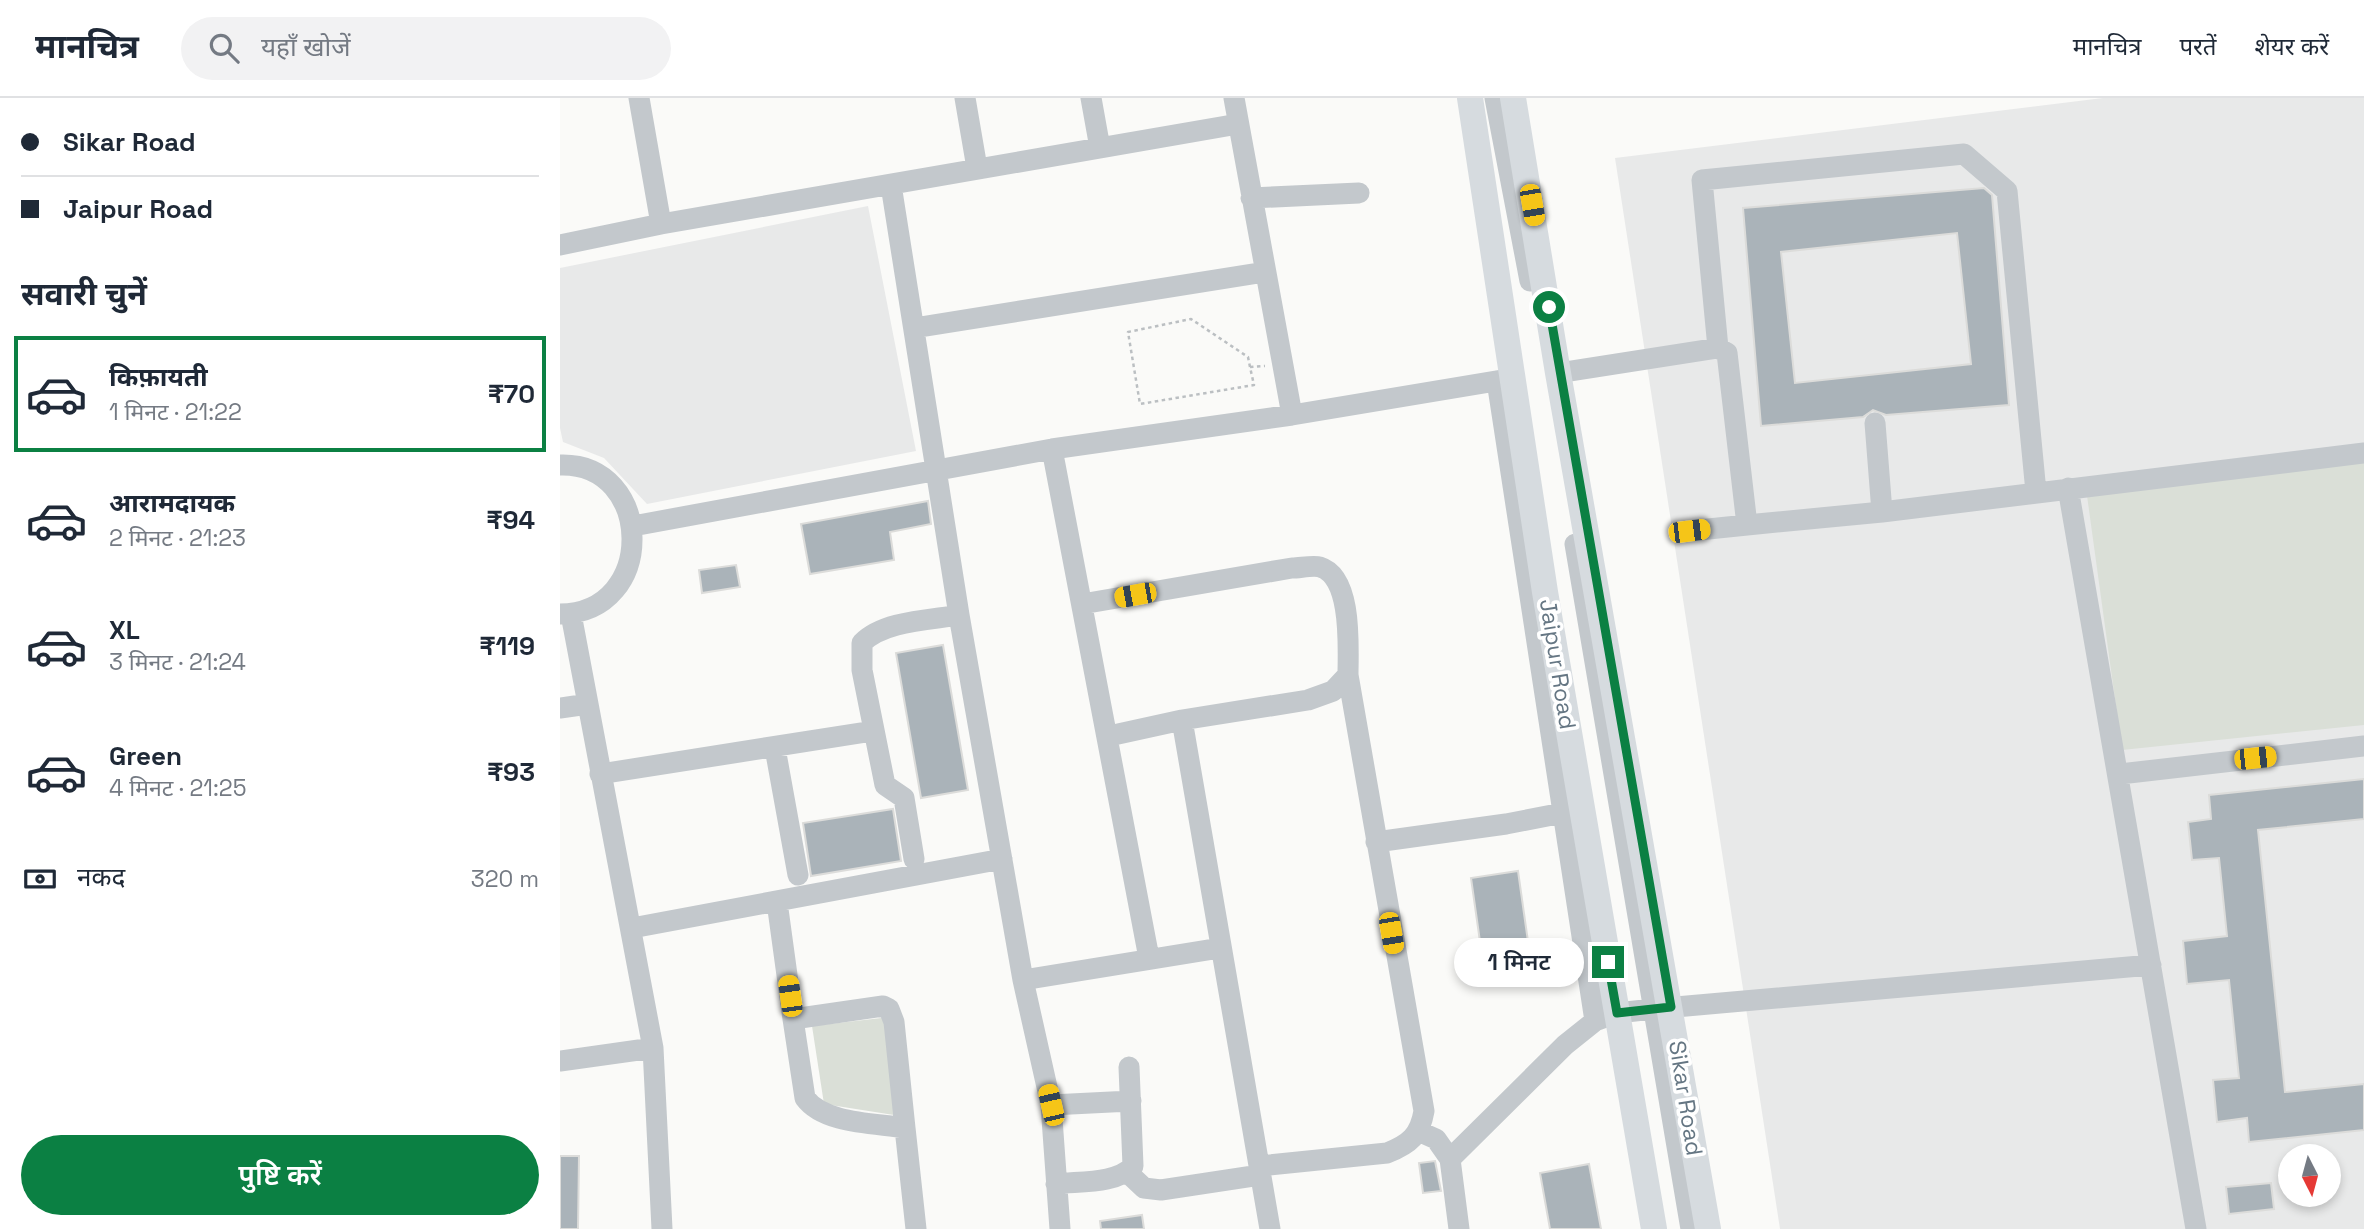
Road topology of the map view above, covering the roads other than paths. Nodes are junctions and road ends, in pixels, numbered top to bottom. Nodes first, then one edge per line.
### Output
1 (640, 98) edge
2 (965, 98) edge
3 (1091, 98) edge
4 (1234, 98) edge
5 (1470, 98) edge
6 (1495, 98) edge
7 (1513, 98) edge
8 (1238, 124) junction
9 (1100, 148) junction
10 (977, 168) junction
11 (891, 185) junction
12 (1359, 193) dead end
13 (1251, 198) junction
14 (661, 224) junction
15 (560, 245) edge
16 (1265, 272) junction
17 (914, 328) junction
18 (1718, 348) junction
19 (1558, 373) junction
20 (1505, 380) junction
21 (1292, 415) junction
22 (1875, 423) dead end
23 (1052, 449) junction
24 (2364, 453) edge
25 (560, 465) edge
26 (934, 471) junction
27 (2068, 488) junction
28 (2036, 492) junction
29 (1882, 512) junction
30 (1747, 525) junction
31 (633, 526) junction
32 (1689, 531) dead end
33 (1082, 604) junction
34 (565, 614) edge
35 (959, 615) junction
36 (1348, 675) junction
37 (588, 704) junction
38 (560, 708) edge
39 (1182, 720) junction
40 (873, 731) junction
41 (1109, 736) junction
42 (2364, 746) edge
43 (775, 748) junction
44 (600, 774) junction
45 (2120, 774) junction
46 (1573, 811) junction
47 (1376, 842) junction
48 (914, 859) dead end
49 (1002, 859) junction
50 (798, 875) dead end
51 (777, 902) junction
52 (632, 928) junction
53 (1220, 948) junction
54 (1149, 958) junction
55 (2151, 965) junction
56 (1023, 980) junction
57 (1662, 1008) junction
58 (1606, 1017) junction
59 (793, 1019) junction
60 (653, 1048) junction
61 (560, 1061) edge
62 (1129, 1068) dead end
63 (1131, 1101) junction
64 (1051, 1105) junction
65 (905, 1129) junction
66 (1419, 1131) junction
67 (1450, 1158) junction
68 (1259, 1170) junction
69 (1127, 1172) junction
70 (1056, 1184) junction
71 (662, 1229) edge
72 (916, 1229) edge
73 (1060, 1229) edge
74 (1270, 1229) edge
75 (1459, 1229) edge
76 (1654, 1229) edge
77 (1690, 1229) edge
78 (1708, 1229) edge
79 (2196, 1229) edge

1 - 14 street
2 - 10 street
3 - 9 street
4 - 8 street
5 - 20 main road, Jaipur Road
6 - 57 street
7 - 19 main road, Sikar Road
8 - 9 street
8 - 13 street
9 - 10 street
10 - 11 street
11 - 14 street
11 - 17 street
12 - 13 street
13 - 16 street
14 - 15 street
16 - 17 street
16 - 21 street
17 - 26 street
18 - 19 street
18 - 28 street
18 - 30 street
19 - 57 main road, Sikar Road
20 - 21 street
20 - 46 main road, Jaipur Road
21 - 23 street
22 - 29 street
23 - 26 street
23 - 33 street
24 - 27 street
25 - 31 street
26 - 31 street
26 - 35 street
27 - 28 street
27 - 45 street
28 - 29 street
29 - 30 street
30 - 32 street
31 - 34 street
33 - 36 street
33 - 41 street
34 - 37 street
35 - 40 street
35 - 49 street
36 - 39 street
36 - 47 street
37 - 38 street
37 - 44 street
39 - 41 street
39 - 53 street
40 - 43 street
40 - 48 street
41 - 54 street
42 - 45 street
43 - 44 street
43 - 50 street
44 - 52 street
45 - 55 street
46 - 47 street
46 - 58 main road, Jaipur Road
47 - 66 street
49 - 51 street
49 - 56 street
51 - 52 street
51 - 59 street
52 - 60 street
53 - 54 street
53 - 68 street
54 - 56 street
55 - 57 street
55 - 79 street
56 - 64 street
57 - 58 street
57 - 77 street
57 - 78 main road, Sikar Road
58 - 67 street
58 - 76 main road, Jaipur Road
59 - 65 street
59 - 65 street
60 - 61 street
60 - 71 street
62 - 63 street
63 - 64 street
63 - 69 street
64 - 70 street
65 - 72 street
66 - 67 street
66 - 68 street
67 - 75 street
68 - 69 street
68 - 74 street
69 - 70 street
70 - 73 street

